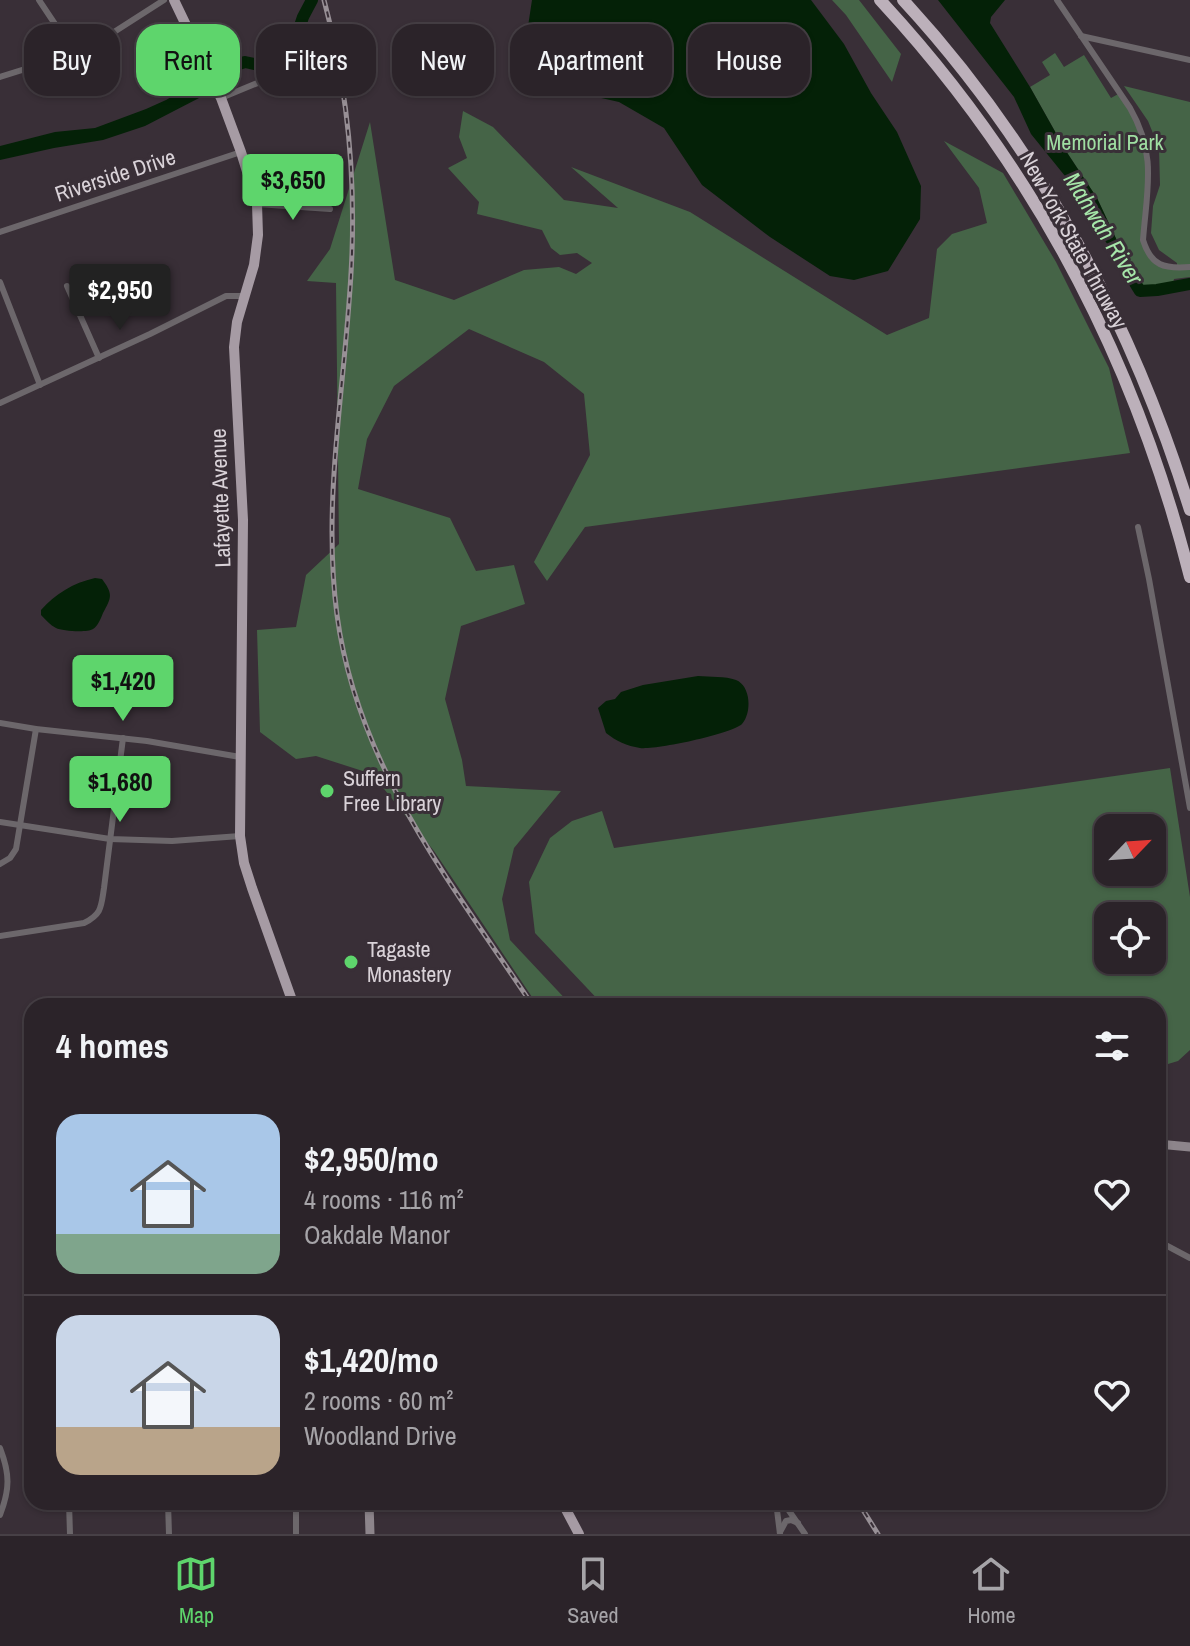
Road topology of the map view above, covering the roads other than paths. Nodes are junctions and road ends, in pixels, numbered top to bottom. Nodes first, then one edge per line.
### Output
1 (39, 0) edge
2 (164, 0) edge
3 (174, 0) edge
4 (880, 0) edge
5 (903, 0) edge
6 (1057, 0) edge
7 (55, 24) edge
8 (120, 28) edge
9 (1081, 36) junction
10 (1190, 60) edge
11 (24, 70) edge
12 (0, 77) edge
13 (256, 84) edge
14 (221, 98) junction
15 (241, 152) junction
16 (257, 204) junction
17 (330, 209) dead end
18 (0, 232) edge
19 (1190, 267) edge
20 (0, 282) edge
21 (67, 286) dead end
22 (244, 296) junction
23 (99, 358) junction
24 (40, 385) junction
25 (0, 403) edge
26 (1190, 510) edge
27 (1138, 527) dead end
28 (1190, 577) edge
29 (0, 723) edge
30 (36, 729) junction
31 (123, 738) junction
32 (240, 757) junction
33 (1190, 808) edge
34 (0, 822) edge
35 (20, 825) junction
36 (240, 836) junction
37 (110, 839) junction
38 (0, 864) edge
39 (0, 936) edge
40 (291, 998) edge
41 (1166, 1145) edge
42 (1190, 1147) edge
43 (1166, 1245) edge
44 (1190, 1258) edge
45 (0, 1448) edge
46 (69, 1510) edge
47 (168, 1510) edge
48 (296, 1510) edge
49 (369, 1510) edge
50 (566, 1510) edge
51 (777, 1510) edge
52 (789, 1510) edge
53 (0, 1515) edge
54 (798, 1523) junction
55 (70, 1534) edge
56 (169, 1534) edge
57 (296, 1534) edge
58 (370, 1534) edge
59 (579, 1534) edge
60 (780, 1534) edge
61 (805, 1534) edge

1 - 7 street
2 - 8 street
3 - 14 main road, Lafayette Avenue
4 - 28 highway, New York State Thruway
5 - 26 highway, New York State Thruway
6 - 9 street
9 - 10 street
9 - 19 street
11 - 12 street
13 - 14 street
14 - 15 main road, Lafayette Avenue
15 - 16 main road, Lafayette Avenue
15 - 18 street, Riverside Drive
16 - 17 street
16 - 22 main road, Lafayette Avenue
20 - 24 street
21 - 23 street
22 - 23 street
22 - 32 main road, Lafayette Avenue
23 - 24 street
24 - 25 street
27 - 33 street
29 - 30 street
30 - 31 street
30 - 35 street
31 - 32 street
31 - 37 street
32 - 36 main road, Lafayette Avenue
34 - 35 street
35 - 37 street
35 - 38 street
36 - 37 street
36 - 40 main road, Lafayette Avenue
37 - 39 street
41 - 42 street
43 - 44 street
45 - 53 street
46 - 55 street
47 - 56 street
48 - 57 street
49 - 58 street
50 - 59 main road
51 - 60 street
52 - 54 street
54 - 60 street
54 - 61 street

